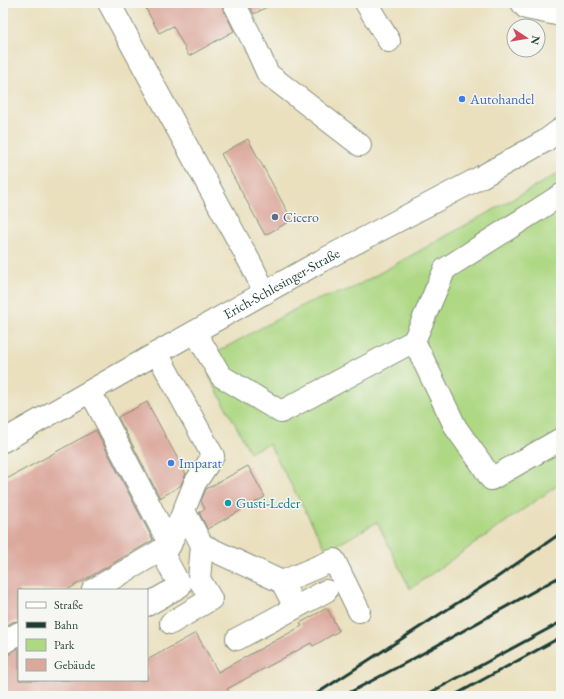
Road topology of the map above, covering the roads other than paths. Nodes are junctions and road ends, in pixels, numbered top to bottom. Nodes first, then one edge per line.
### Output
1 (109, 3) edge
2 (234, 3) edge
3 (366, 3) edge
4 (522, 3) edge
5 (561, 15) edge
6 (389, 41) dead end
7 (561, 129) edge
8 (360, 145) dead end
9 (561, 195) edge
10 (265, 293) junction
11 (195, 332) junction
12 (414, 341) junction
13 (157, 353) junction
14 (89, 392) junction
15 (561, 438) edge
16 (3, 441) edge
17 (184, 511) junction
18 (202, 545) junction
19 (166, 548) junction
20 (282, 582) junction
21 (95, 589) edge
22 (326, 591) dead end
23 (148, 604) edge
24 (295, 607) junction
25 (359, 611) dead end
26 (171, 623) dead end
27 (18, 634) edge
28 (238, 639) dead end
29 (3, 643) edge

1 - 10 street
2 - 8 street
3 - 6 street
4 - 5 street
7 - 10 street, Erich-Schlesinger-Straße
9 - 12 street
10 - 11 street, Erich-Schlesinger-Straße
11 - 12 street
11 - 13 street, Erich-Schlesinger-Straße
12 - 15 street
13 - 14 street, Erich-Schlesinger-Straße
13 - 17 street
14 - 16 street, Erich-Schlesinger-Straße
14 - 19 street
17 - 18 street
17 - 19 street
18 - 20 street
18 - 26 street
19 - 21 street
19 - 23 street
20 - 24 street
20 - 25 street
22 - 24 street
24 - 28 street
27 - 29 street

